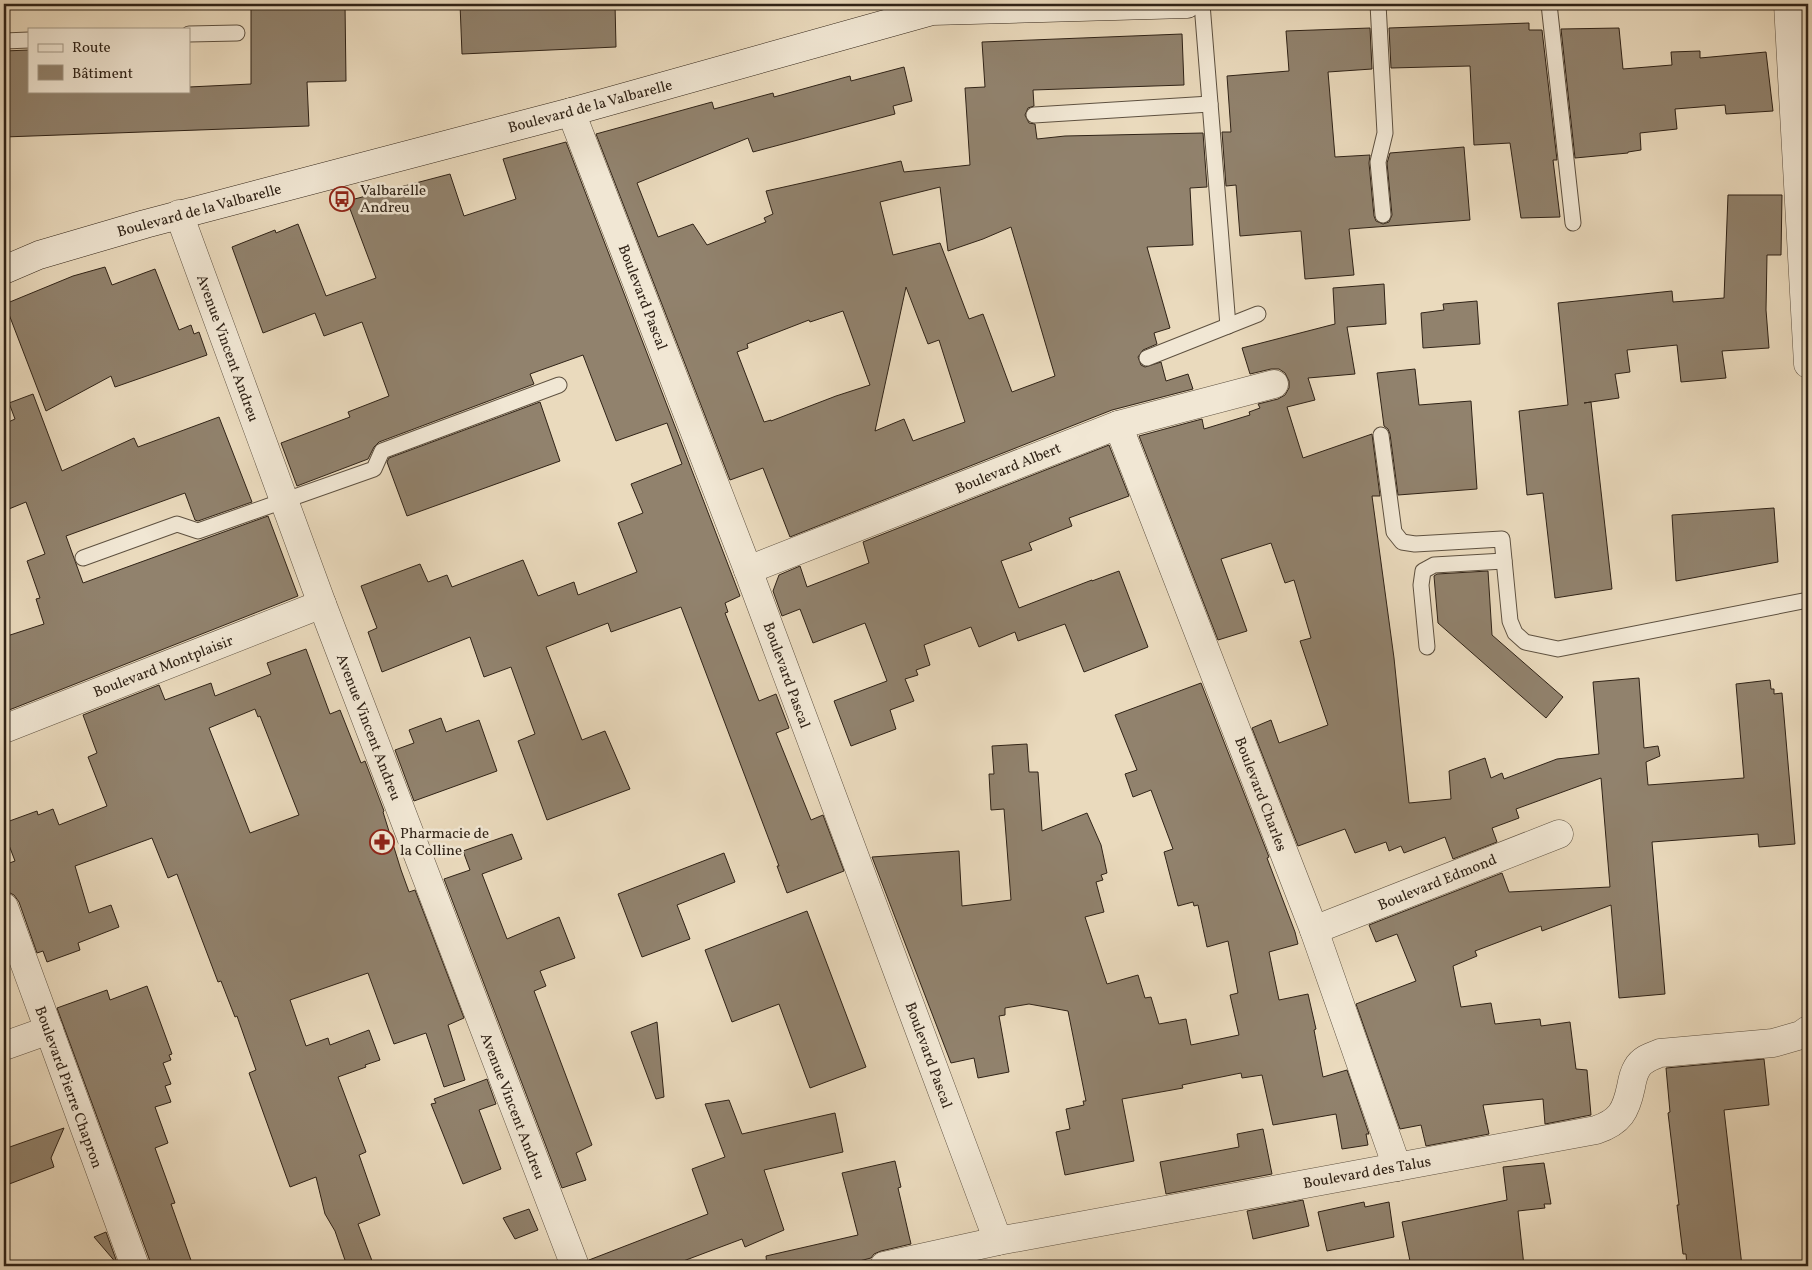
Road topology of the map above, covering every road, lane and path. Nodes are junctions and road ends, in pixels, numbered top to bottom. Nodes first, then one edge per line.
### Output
1 (1187, 4) edge
2 (1202, 4) edge
3 (1378, 4) edge
4 (1550, 4) edge
5 (1788, 4) edge
6 (237, 33) dead end
7 (190, 34) edge
8 (4, 40) edge
9 (28, 40) edge
10 (1210, 104) junction
11 (571, 112) junction
12 (1034, 115) dead end
13 (179, 214) junction
14 (1384, 215) dead end
15 (1573, 223) dead end
16 (4, 270) edge
17 (1258, 314) dead end
18 (1228, 326) junction
19 (1147, 358) dead end
20 (1808, 364) edge
21 (1274, 384) dead end
22 (559, 385) dead end
23 (1118, 425) junction
24 (1381, 435) dead end
25 (284, 500) junction
26 (83, 558) dead end
27 (1504, 561) junction
28 (748, 570) junction
29 (1808, 600) edge
30 (322, 604) junction
31 (1427, 647) dead end
32 (4, 729) edge
33 (1559, 834) dead end
34 (4, 907) edge
35 (1314, 930) junction
36 (49, 1030) junction
37 (1808, 1030) edge
38 (4, 1046) edge
39 (1397, 1166) junction
40 (998, 1241) junction
41 (135, 1266) edge
42 (575, 1266) edge
43 (884, 1266) edge

1 - 11 street, Boulevard de la Valbarelle
2 - 10 lane
3 - 14 lane
4 - 15 lane
5 - 20 street
6 - 7 lane
8 - 9 lane
10 - 12 lane
10 - 18 lane
11 - 13 street, Boulevard de la Valbarelle
11 - 28 street, Boulevard Pascal
13 - 16 street, Boulevard de la Valbarelle
13 - 25 street, Avenue Vincent Andreu
17 - 18 lane
18 - 19 lane
21 - 23 street, Boulevard Albert
22 - 25 lane
23 - 28 street, Boulevard Albert
23 - 35 street, Boulevard Charles
24 - 27 lane
25 - 26 lane
25 - 30 street, Avenue Vincent Andreu
27 - 29 lane
27 - 31 lane
28 - 40 street, Boulevard Pascal
30 - 32 street, Boulevard Montplaisir
30 - 42 street, Avenue Vincent Andreu
33 - 35 street, Boulevard Edmond
34 - 36 street, Boulevard Pierre Chapron
35 - 39 street, Boulevard Charles
36 - 38 street
36 - 41 street, Boulevard Pierre Chapron
37 - 39 street, Boulevard des Talus
39 - 40 street, Boulevard des Talus
40 - 43 street, Boulevard des Talus

